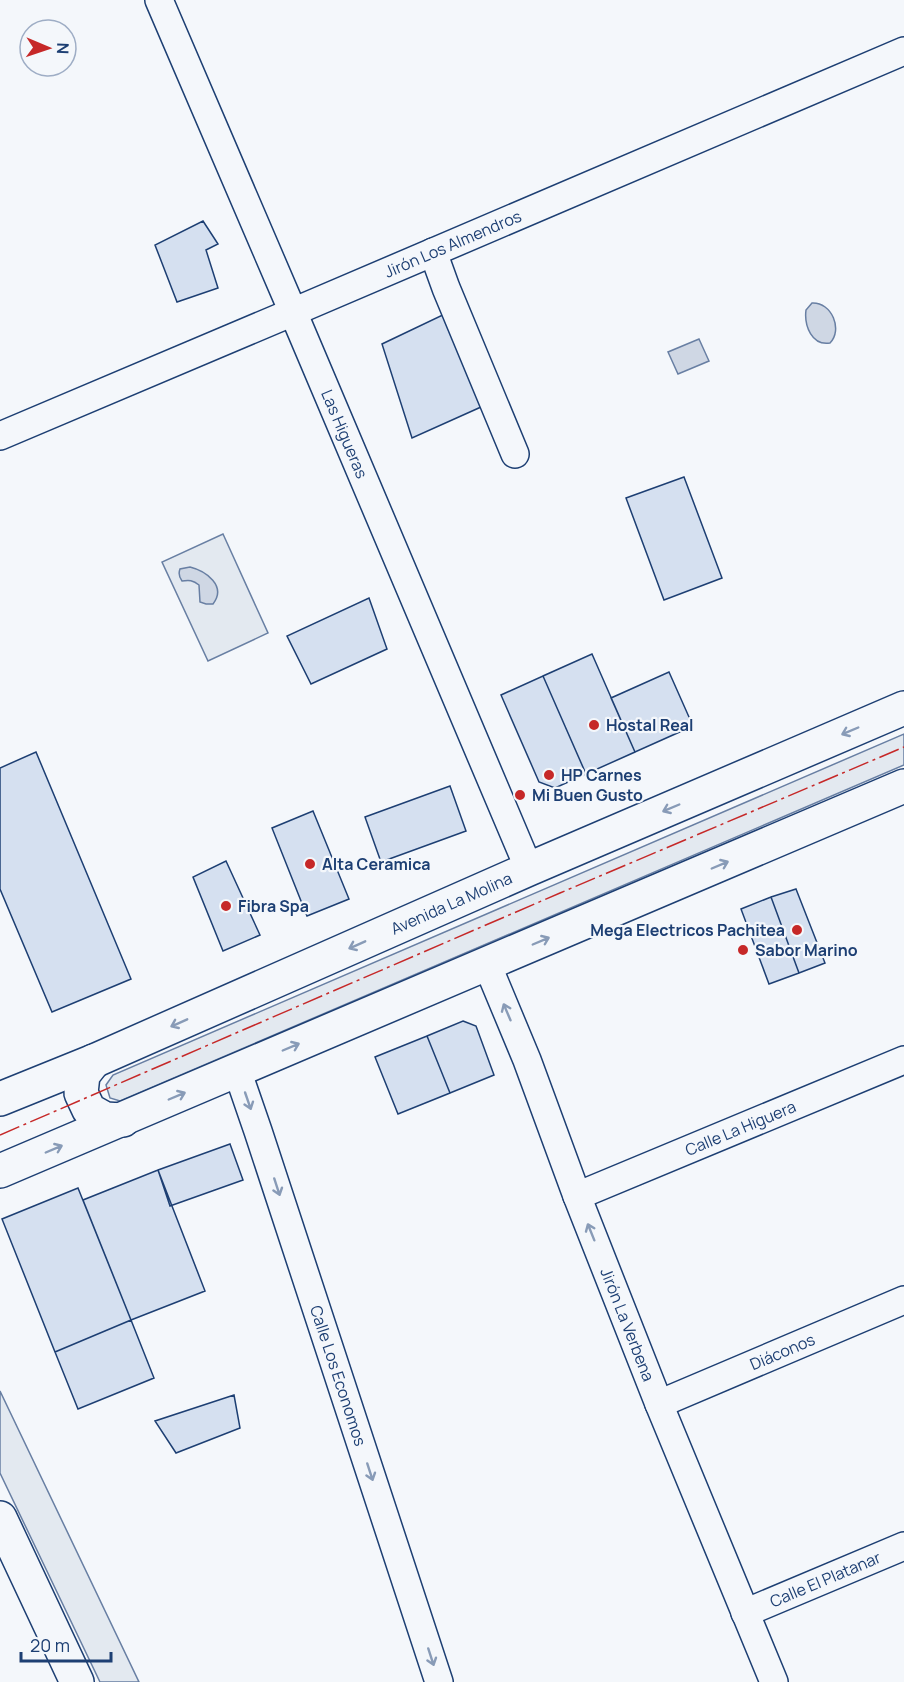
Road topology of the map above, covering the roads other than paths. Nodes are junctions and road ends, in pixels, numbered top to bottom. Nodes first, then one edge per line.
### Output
1 (159, 0) edge
2 (904, 51) edge
3 (433, 252) junction
4 (293, 312) junction
5 (0, 436) edge
6 (515, 454) dead end
7 (904, 708) edge
8 (904, 786) edge
9 (529, 869) junction
10 (487, 964) junction
11 (94, 1060) junction
12 (904, 1060) edge
13 (237, 1070) junction
14 (0, 1099) edge
15 (123, 1119) junction
16 (0, 1171) edge
17 (577, 1196) junction
18 (904, 1300) edge
19 (659, 1404) junction
20 (0, 1518) edge
21 (904, 1546) edge
22 (745, 1613) junction
23 (76, 1682) edge
24 (439, 1682) edge
25 (774, 1682) edge

1 - 4 street, Las Higueras
2 - 3 street, Jirón Los Almendros
3 - 4 street, Jirón Los Almendros
3 - 6 street
4 - 5 street, Jirón Los Almendros
4 - 9 street, Las Higueras
7 -> 9 main road, Avenida La Molina
10 -> 8 main road
9 -> 11 main road, Avenida La Molina
13 -> 10 main road
17 -> 10 street, Jirón La Verbena
11 - 14 main road, Avenida La Molina
11 - 15 main road
12 - 17 street, Calle La Higuera
15 -> 13 main road
13 -> 24 street, Calle Los Economos
16 -> 15 main road
19 -> 17 street, Jirón La Verbena
18 - 19 street, Diáconos
19 - 22 street, Jirón La Verbena
20 - 23 main road
21 - 22 street, Calle El Platanar
22 - 25 street, Jirón La Verbena

